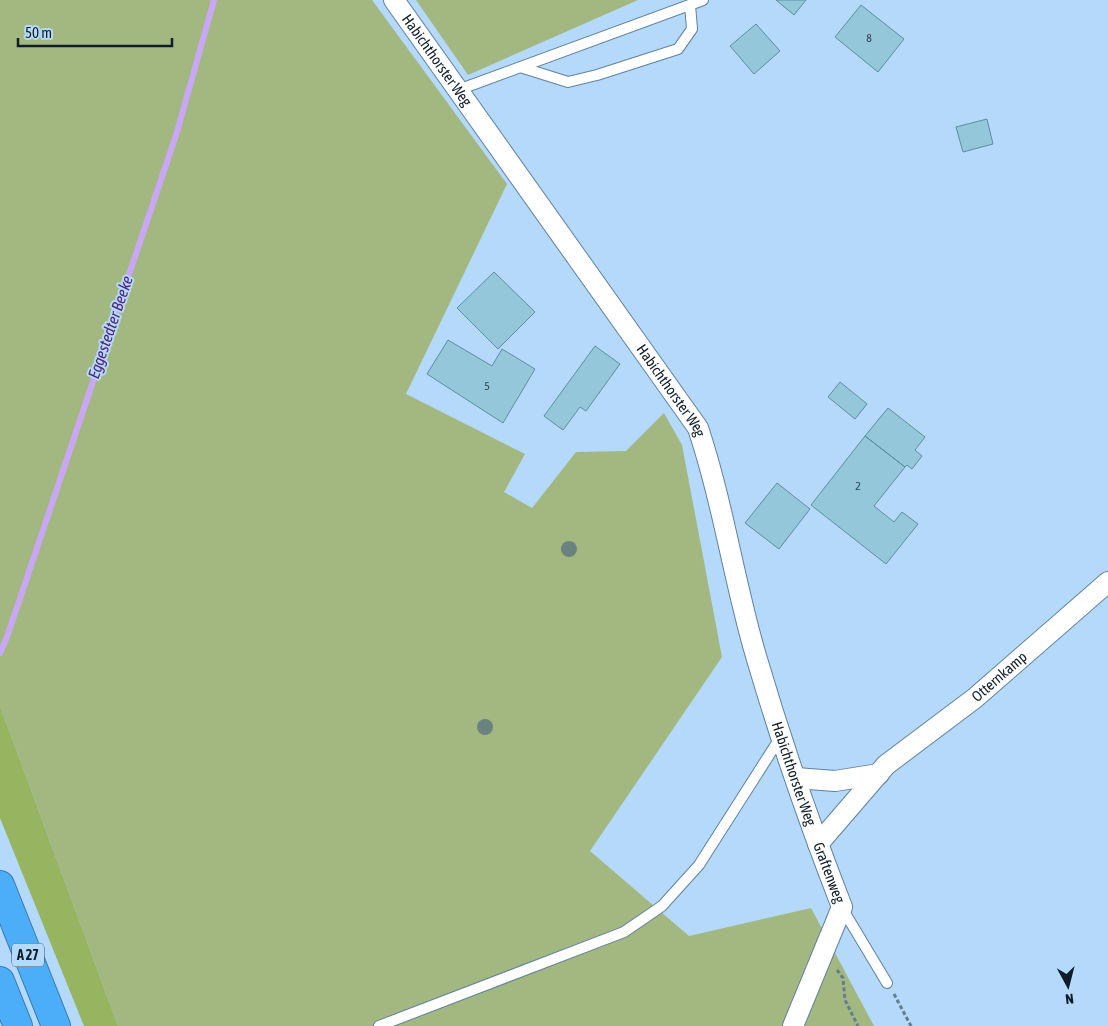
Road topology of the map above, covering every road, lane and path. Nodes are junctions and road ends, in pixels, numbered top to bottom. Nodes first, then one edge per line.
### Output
1 (394, 0) edge
2 (703, 0) edge
3 (690, 5) junction
4 (520, 67) junction
5 (458, 90) junction
6 (1108, 582) edge
7 (782, 736) junction
8 (883, 770) junction
9 (796, 778) junction
10 (818, 844) junction
11 (0, 885) edge
12 (842, 907) junction
13 (824, 951) junction
14 (0, 981) edge
15 (887, 983) joint
16 (18, 1026) edge
17 (56, 1026) edge
18 (379, 1026) edge
19 (793, 1026) edge
20 (858, 1026) edge
21 (911, 1026) edge

1 - 5 street, Habichthorster Weg
2 - 3 lane
3 - 4 lane
3 - 4 lane
4 - 5 lane
5 - 7 street, Habichthorster Weg
6 - 8 street, Otternkamp
7 - 9 street, Habichthorster Weg
7 - 18 lane
8 - 9 street
8 - 10 street, Graftenweg
9 - 10 street, Habichthorster Weg
10 - 12 street, Graftenweg
11 - 17 highway, A 27
12 - 13 street, Graftenweg
12 - 15 lane
13 - 19 street, Graftenweg
13 - 20 path
14 - 16 highway, A 27
15 - 21 path

